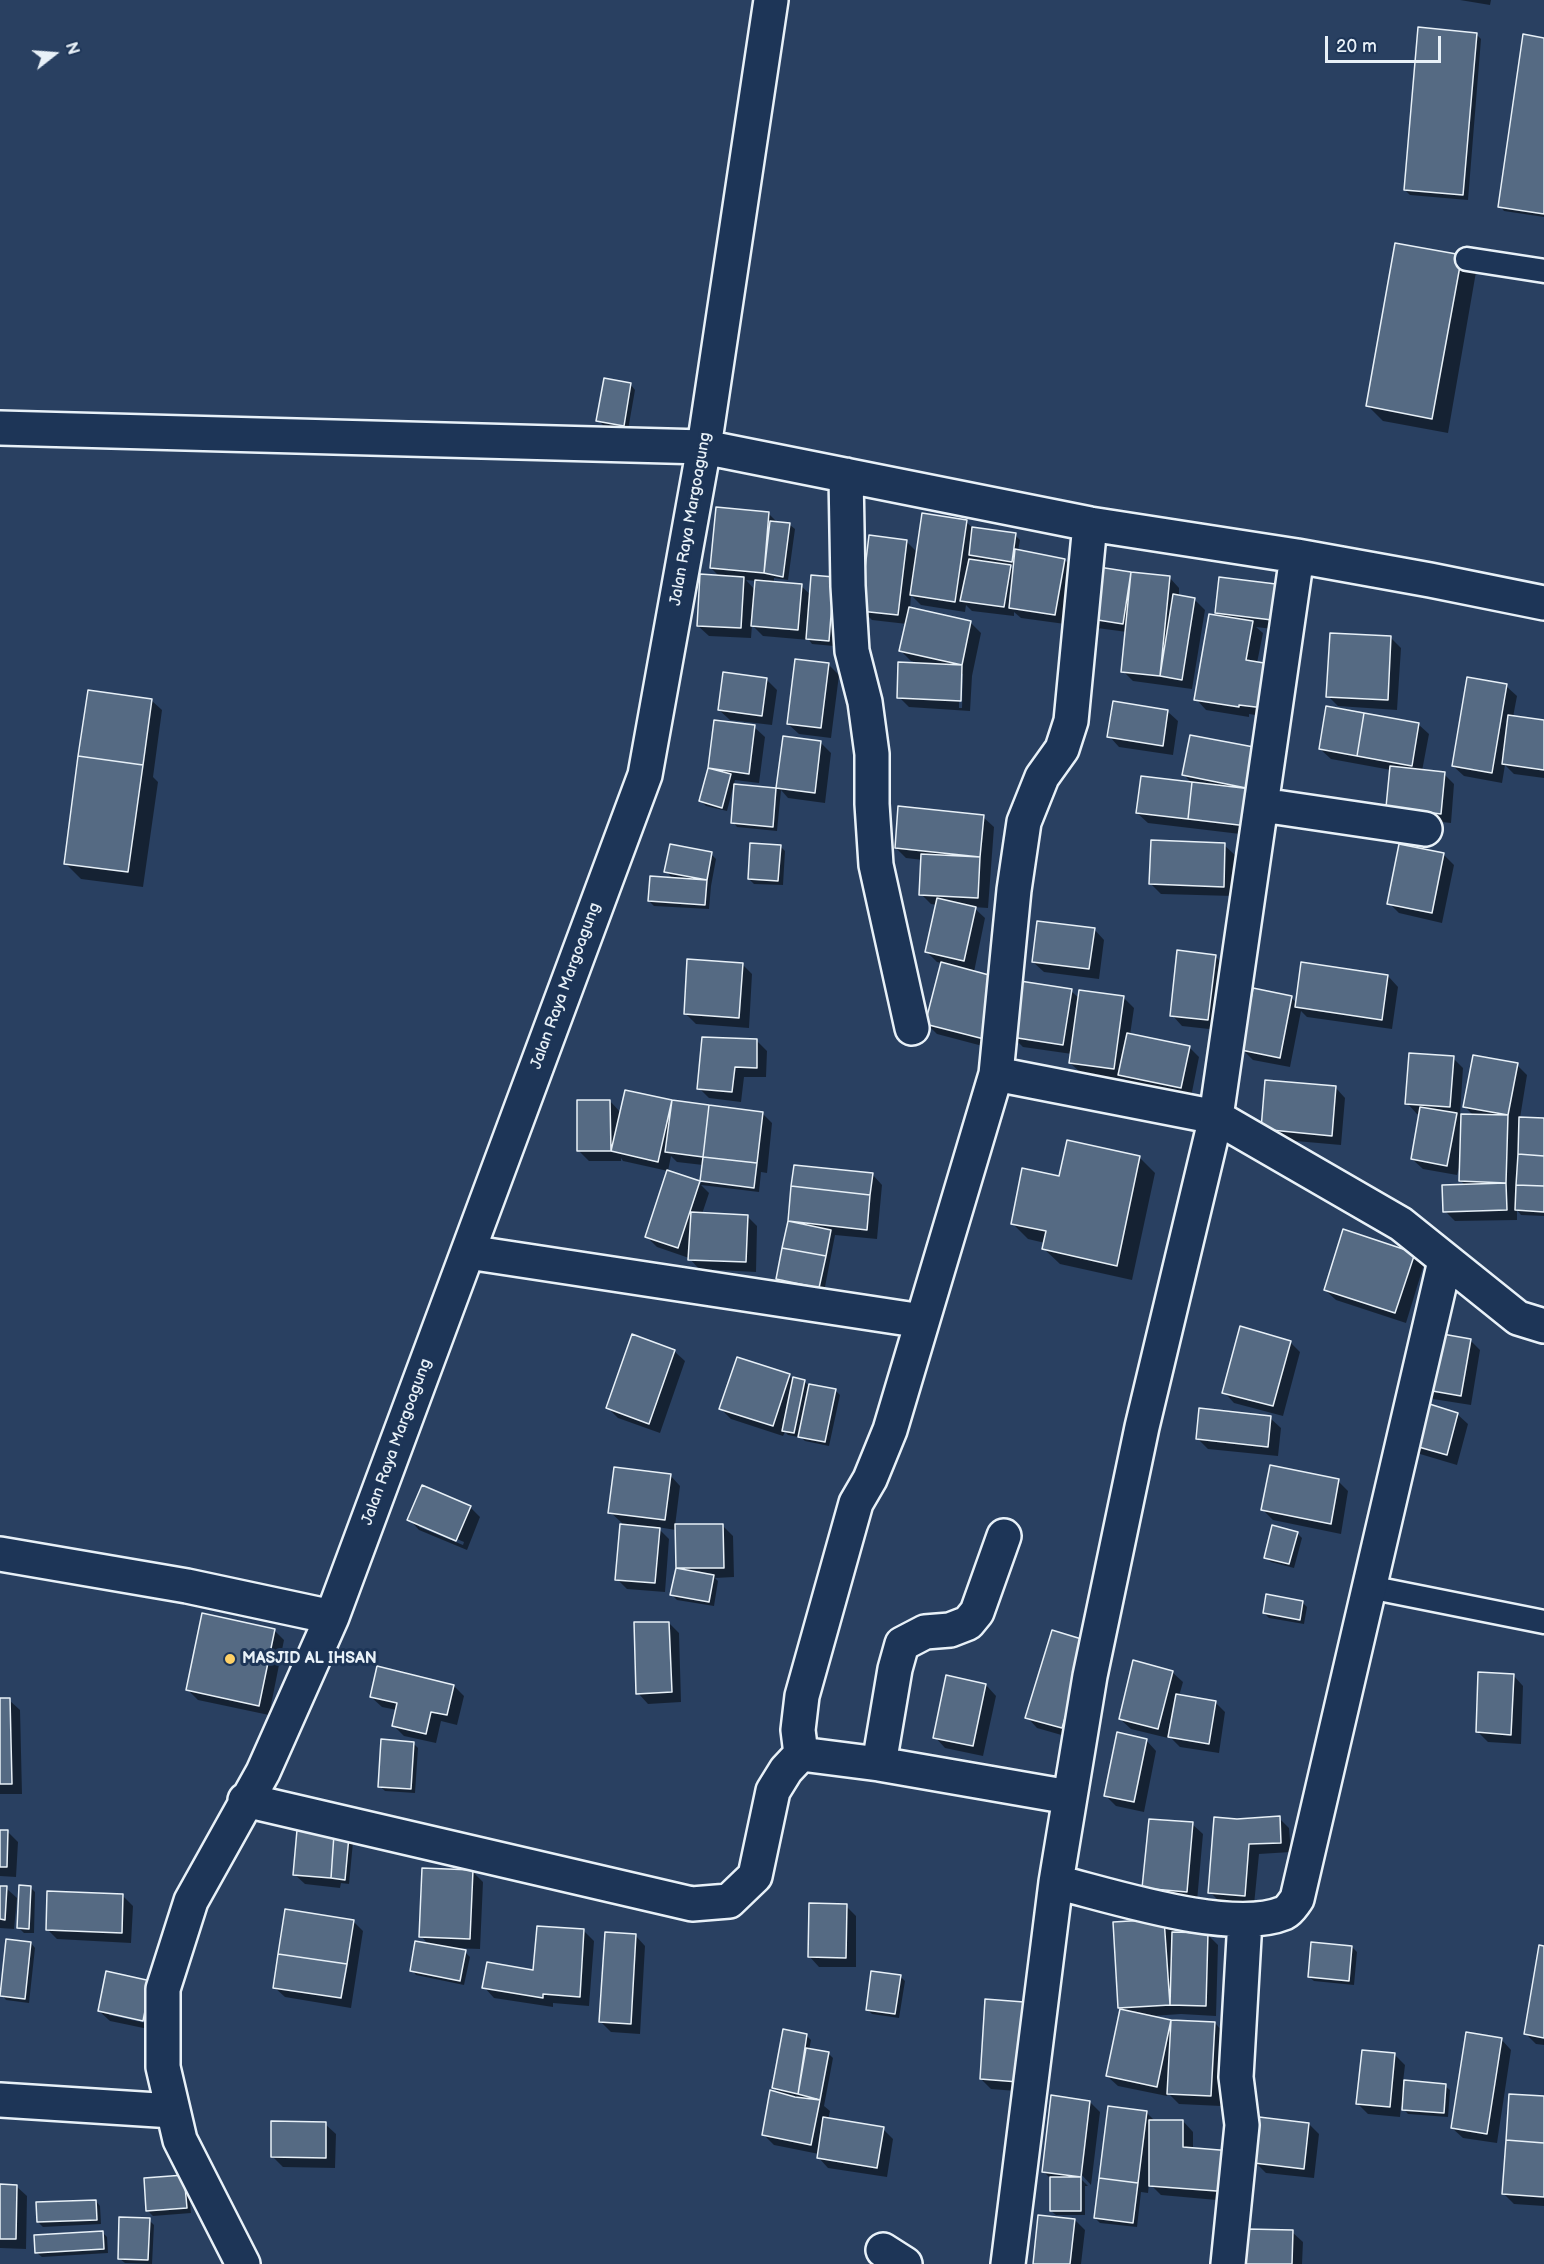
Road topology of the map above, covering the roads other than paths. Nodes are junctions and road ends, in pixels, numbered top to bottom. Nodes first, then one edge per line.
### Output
1 (771, 0) edge
2 (1467, 259) dead end
3 (1544, 271) edge
4 (0, 428) edge
5 (704, 447) junction
6 (846, 475) junction
7 (1090, 524) junction
8 (1298, 556) junction
9 (1544, 603) edge
10 (1262, 805) junction
11 (1425, 829) dead end
12 (912, 1028) dead end
13 (996, 1074) junction
14 (1216, 1117) junction
15 (468, 1252) junction
16 (1445, 1262) junction
17 (922, 1321) junction
18 (1544, 1326) edge
19 (1004, 1536) dead end
20 (0, 1554) edge
21 (1369, 1587) junction
22 (332, 1617) junction
23 (1544, 1622) edge
24 (801, 1754) junction
25 (879, 1764) junction
26 (1070, 1797) junction
27 (245, 1800) junction
28 (1056, 1882) junction
29 (1245, 1920) junction
30 (0, 2100) edge
31 (173, 2111) junction
32 (243, 2264) edge
33 (1008, 2264) edge
34 (1228, 2264) edge

1 - 5 street, Jalan Raya Margoagung
2 - 3 lane
4 - 5 street
5 - 6 street
5 - 15 street, Jalan Raya Margoagung
6 - 7 street
6 - 12 street
7 - 8 street
7 - 13 street
8 - 9 street
8 - 10 street
10 - 11 street
10 - 14 street
13 - 14 street
13 - 17 street
14 - 16 street
14 - 26 street
15 - 17 street
15 - 22 street, Jalan Raya Margoagung
16 - 18 street
16 - 21 street
17 - 24 street
19 - 25 street
20 - 22 street
21 - 23 lane
21 - 29 street
22 - 27 street, Jalan Raya Margoagung
24 - 25 street
24 - 27 street
25 - 26 street
26 - 28 street
27 - 31 street, Jalan Raya Margoagung
28 - 29 street
28 - 33 street
29 - 34 street
30 - 31 street
31 - 32 street, Jalan Raya Margoagung

